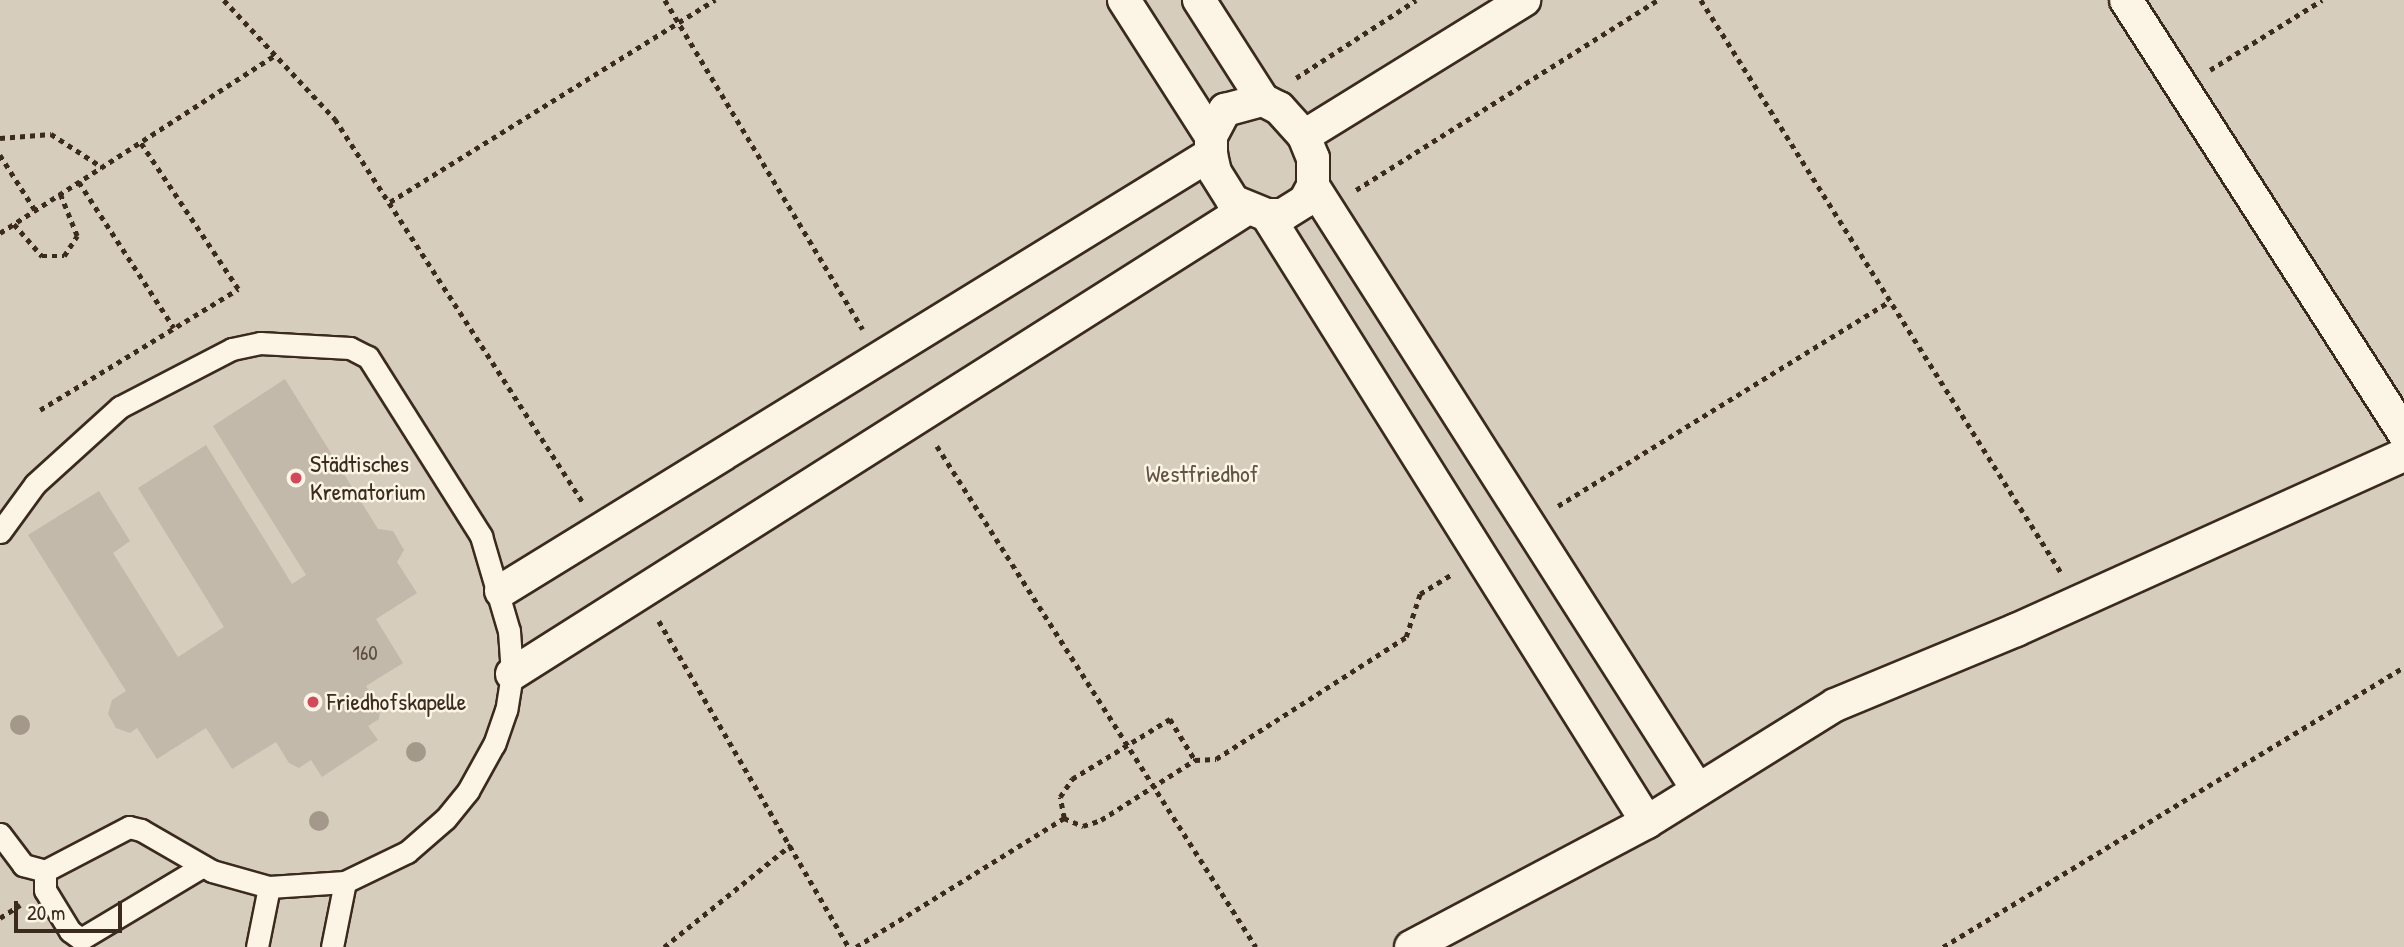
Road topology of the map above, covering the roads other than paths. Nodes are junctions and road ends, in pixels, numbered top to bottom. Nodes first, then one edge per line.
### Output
1 (1124, 0) edge
2 (1199, 0) edge
3 (1524, 0) edge
4 (2126, 0) edge
5 (1263, 100) junction
6 (1304, 135) junction
7 (1211, 145) junction
8 (1320, 197) junction
9 (1257, 212) junction
10 (2404, 433) edge
11 (2404, 455) edge
12 (0, 532) edge
13 (500, 591) junction
14 (512, 674) junction
15 (1698, 790) junction
16 (1647, 822) junction
17 (0, 834) edge
18 (203, 866) junction
19 (44, 871) junction
20 (345, 882) junction
21 (269, 887) junction
22 (257, 947) edge
23 (332, 947) edge
24 (1411, 947) edge

1 - 7 street
2 - 5 street
3 - 6 street
4 - 10 street
5 - 6 street
5 - 7 street
6 - 8 street
7 - 9 street
7 - 13 street
8 - 9 street
8 - 15 street
9 - 14 street
9 - 16 street
11 - 15 street
12 - 13 lane
13 - 14 lane
14 - 20 lane
15 - 16 street
16 - 24 street
17 - 19 lane
18 - 19 lane
18 - 19 lane
18 - 21 lane
20 - 21 lane
20 - 23 lane
21 - 22 lane

